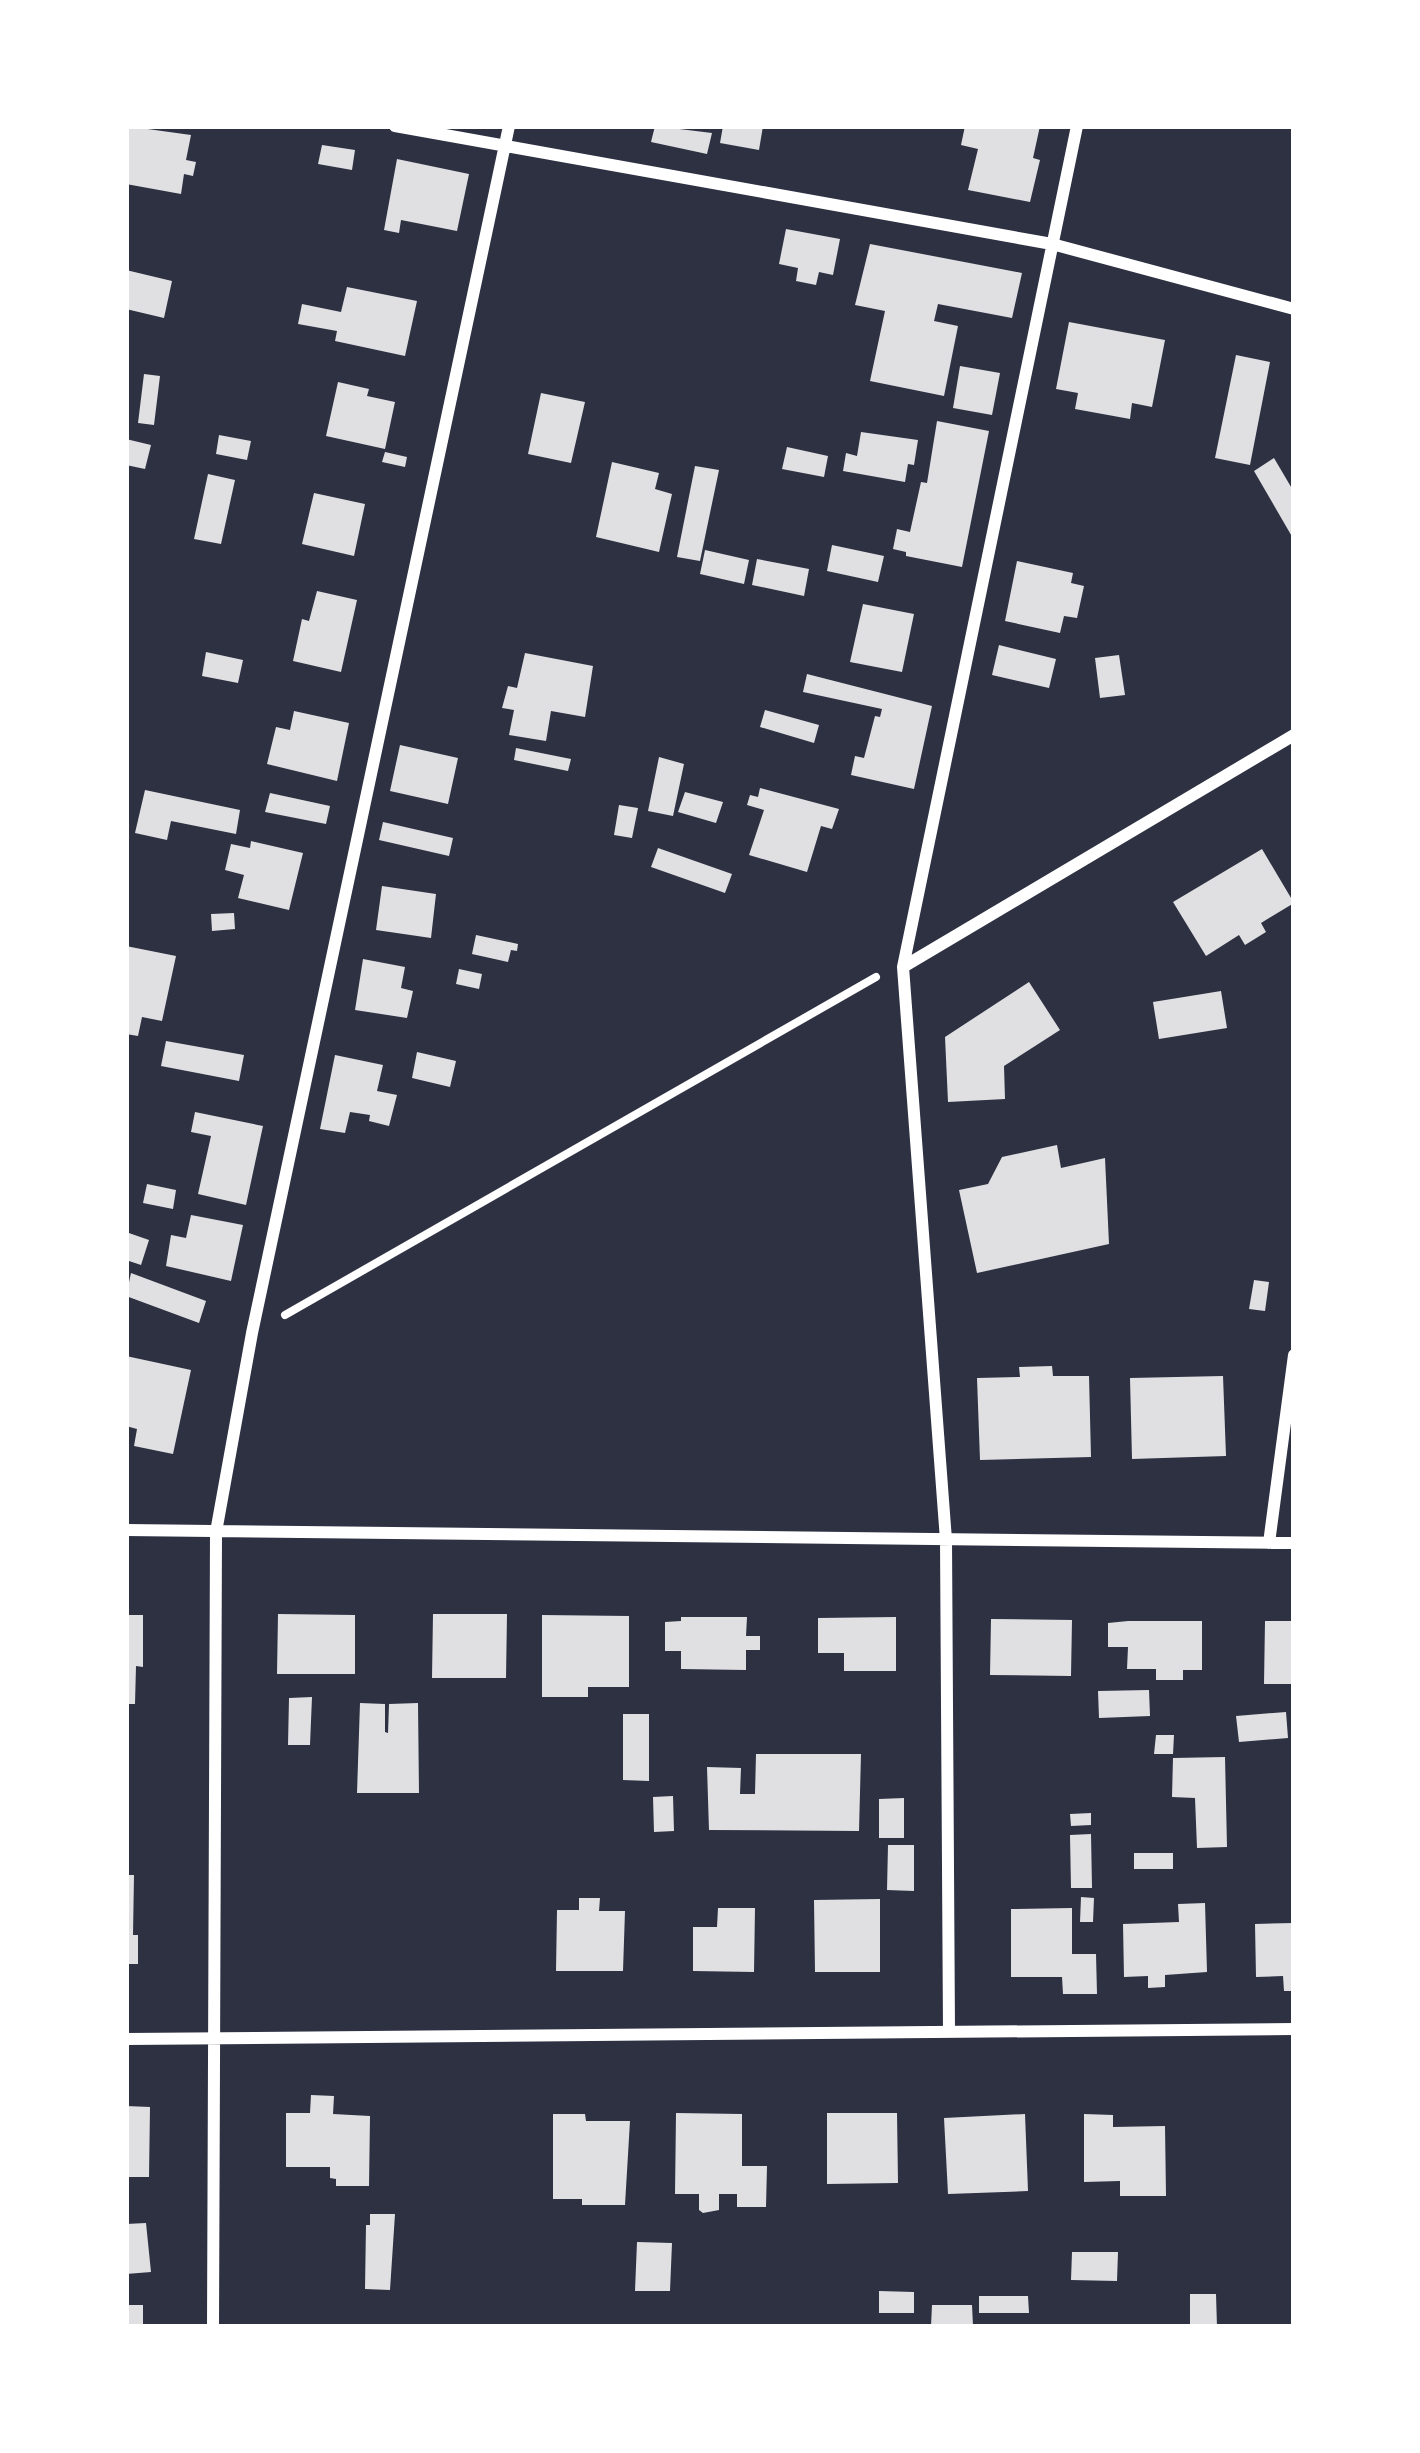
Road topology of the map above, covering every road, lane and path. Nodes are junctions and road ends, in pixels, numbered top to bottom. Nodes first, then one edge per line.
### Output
1 (395, 126) edge
2 (509, 126) edge
3 (1077, 126) edge
4 (504, 148) junction
5 (1052, 244) junction
6 (1294, 309) edge
7 (1294, 735) edge
8 (903, 967) junction
9 (252, 1333) junction
10 (1294, 1355) edge
11 (126, 1530) edge
12 (216, 1532) junction
13 (946, 1540) junction
14 (1269, 1543) junction
15 (1294, 1543) edge
16 (1294, 2029) edge
17 (949, 2032) junction
18 (126, 2039) edge
19 (212, 2040) junction
20 (213, 2327) edge

1 - 4 street
2 - 4 street
3 - 5 street
4 - 5 street
4 - 9 street
5 - 6 street
5 - 8 street
7 - 8 street
8 - 9 path
8 - 13 street
9 - 12 street
10 - 14 street
11 - 12 street
12 - 13 street
12 - 19 street
13 - 14 street
13 - 17 street
14 - 15 street
16 - 17 street
17 - 19 street
18 - 19 street
19 - 20 street

